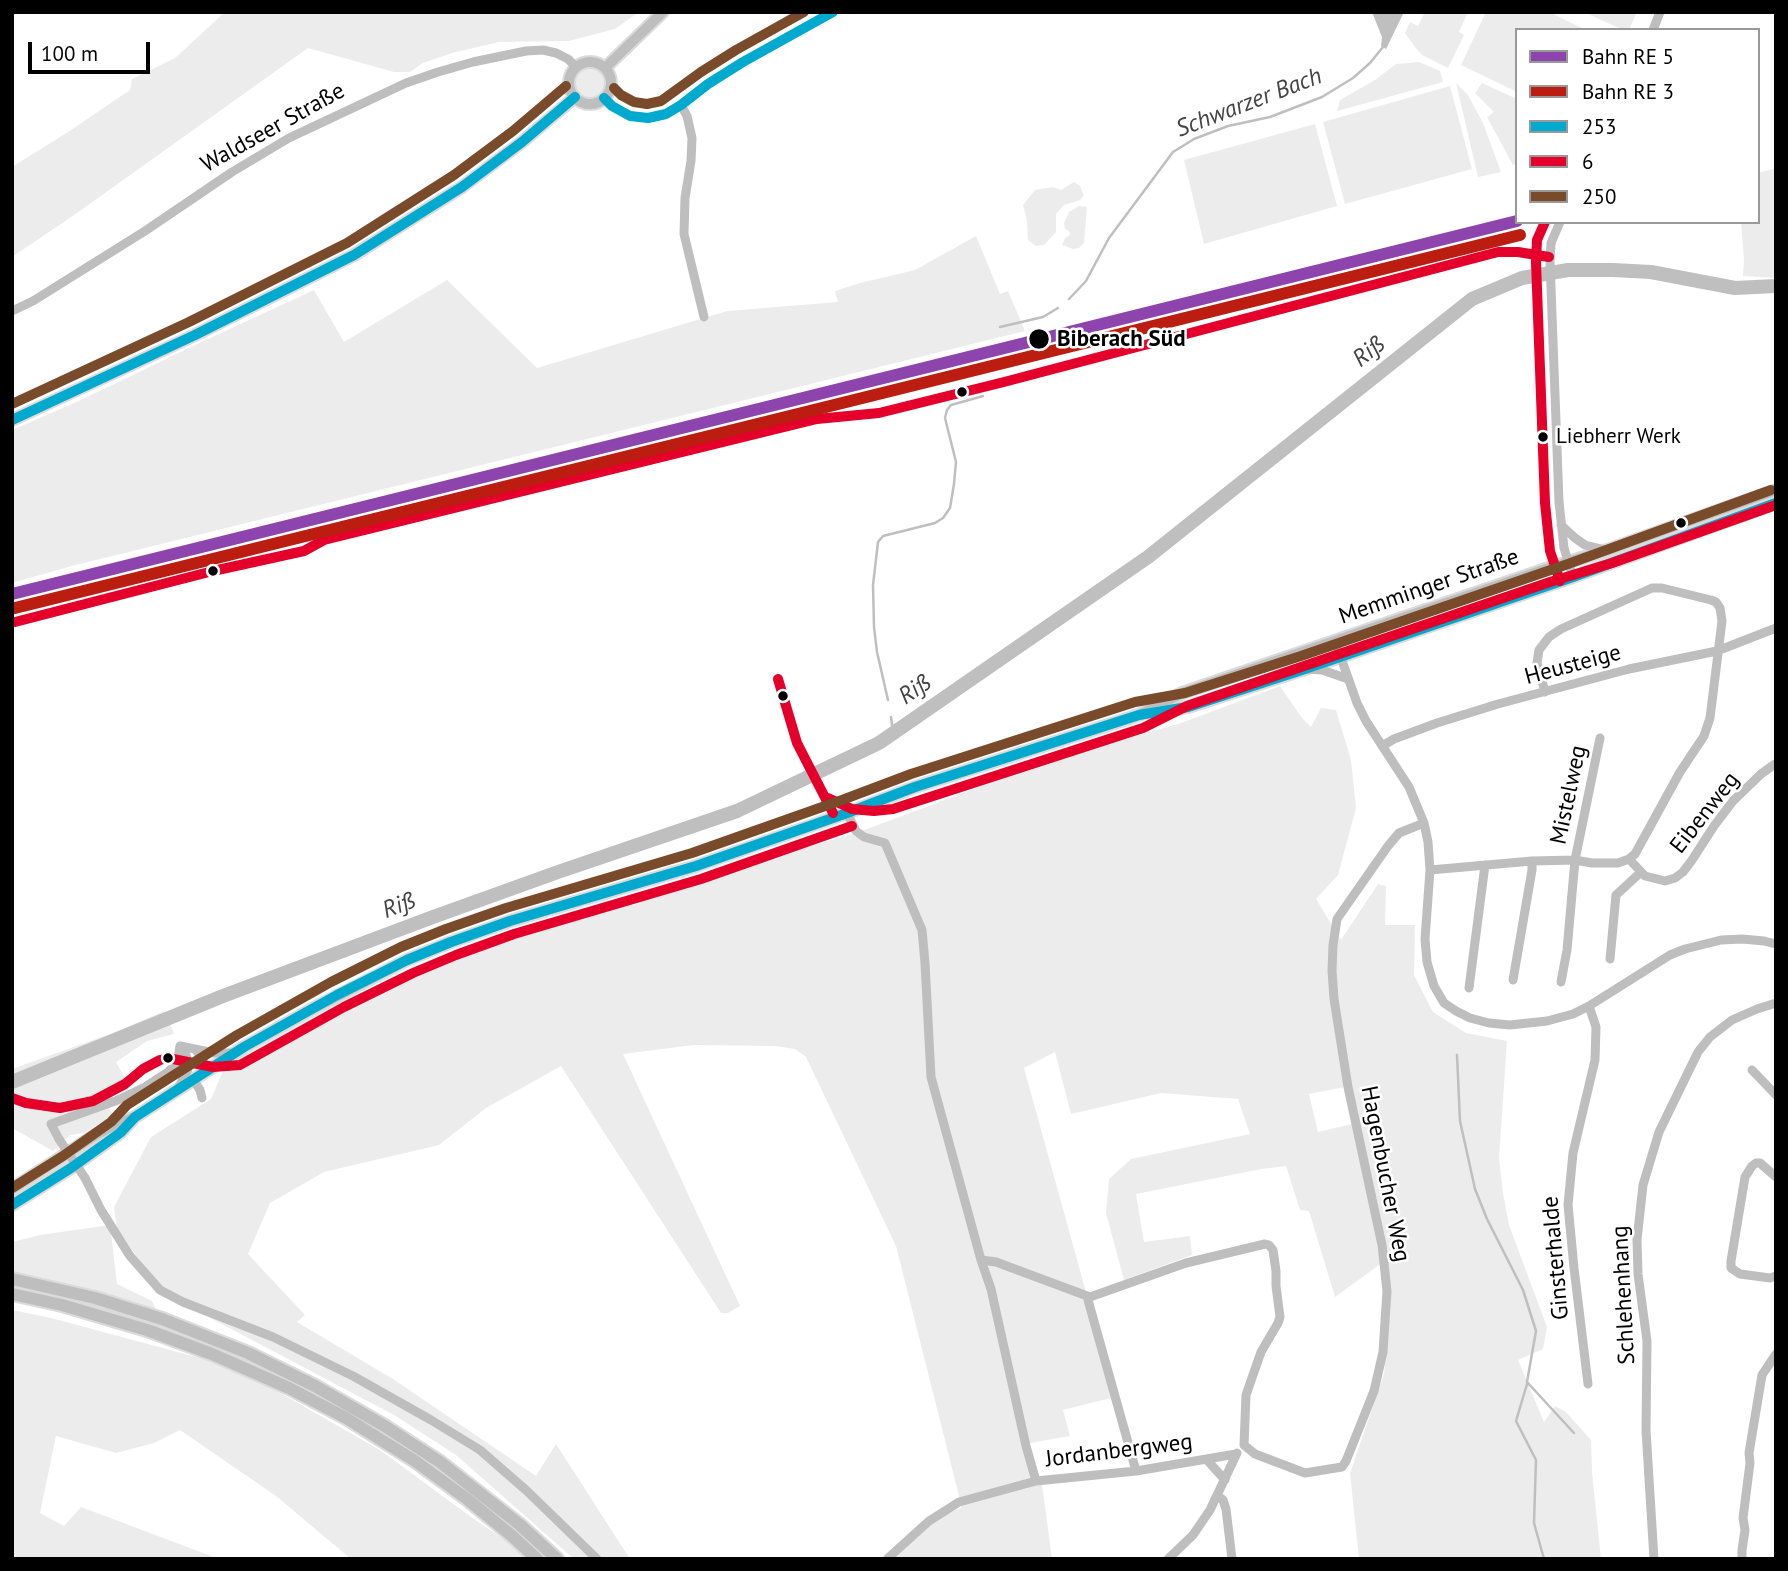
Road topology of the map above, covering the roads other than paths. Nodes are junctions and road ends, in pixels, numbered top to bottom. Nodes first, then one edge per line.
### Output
1 (663, 12) edge
2 (833, 12) edge
3 (576, 67) junction
4 (605, 68) junction
5 (575, 97) junction
6 (604, 98) junction
7 (681, 105) junction
8 (1559, 224) edge
9 (12, 311) edge
10 (704, 317) dead end
11 (12, 420) edge
12 (1776, 490) edge
13 (1776, 503) edge
14 (1561, 525) junction
15 (1607, 550) junction
16 (1568, 562) junction
17 (1573, 577) junction
18 (1776, 628) edge
19 (1335, 641) junction
20 (1717, 651) junction
21 (1340, 657) junction
22 (1305, 669) junction
23 (1348, 679) junction
24 (1545, 692) junction
25 (1139, 715) junction
26 (1600, 738) dead end
27 (1382, 746) junction
28 (1775, 764) edge
29 (847, 813) junction
30 (1424, 823) junction
31 (1629, 859) junction
32 (1574, 860) junction
33 (1532, 861) junction
34 (1485, 865) junction
35 (1430, 870) junction
36 (1640, 873) junction
37 (1776, 944) edge
38 (1610, 959) dead end
39 (1513, 980) dead end
40 (1561, 982) dead end
41 (1469, 988) dead end
42 (1776, 1003) edge
43 (1589, 1006) junction
44 (181, 1046) junction
45 (196, 1050) junction
46 (236, 1052) junction
47 (1752, 1070) dead end
48 (209, 1071) junction
49 (194, 1081) junction
50 (176, 1092) junction
51 (1776, 1095) edge
52 (201, 1098) dead end
53 (135, 1117) junction
54 (1776, 1177) edge
55 (12, 1189) edge
56 (12, 1205) edge
57 (981, 1260) junction
58 (1776, 1276) edge
59 (12, 1279) edge
60 (12, 1294) edge
61 (1090, 1297) junction
62 (1776, 1354) edge
63 (1588, 1384) dead end
64 (1244, 1445) junction
65 (1236, 1454) junction
66 (1207, 1460) junction
67 (1136, 1471) junction
68 (1225, 1480) junction
69 (1036, 1481) junction
70 (1217, 1495) junction
71 (537, 1559) edge
72 (557, 1559) edge
73 (597, 1559) edge
74 (887, 1559) edge
75 (1168, 1559) edge
76 (1231, 1559) edge
77 (1654, 1559) edge
78 (1742, 1559) edge

1 - 4 main road
2 - 7 street
3 - 4 main road
3 - 5 main road
3 - 9 street, Waldseer Straße
4 - 6 main road
5 - 6 main road
5 - 11 main road
6 - 7 street
7 - 10 street
8 - 14 street
12 - 15 main road, Memminger Straße
13 - 17 main road, Memminger Straße
14 - 15 street
14 - 16 street
15 - 16 main road, Memminger Straße
16 - 17 street
16 - 19 main road, Memminger Straße
17 - 21 main road, Memminger Straße
18 - 20 street, Heusteige
19 - 21 street
19 - 25 main road, Memminger Straße
20 - 24 street, Heusteige
20 - 24 street
20 - 31 street
21 - 22 main road, Memminger Straße
21 - 23 street
22 - 23 street
22 - 25 main road, Memminger Straße
23 - 27 street
24 - 27 street, Heusteige
25 - 29 main road, Memminger Straße
26 - 32 street, Mistelweg
27 - 30 street
28 - 36 street, Eibenweg
29 - 46 main road, Memminger Straße
29 - 57 street
30 - 35 street
30 - 64 street, Hagenbucher Weg
31 - 32 street
31 - 36 street
32 - 33 street
32 - 40 street, Mistelweg
33 - 34 street
33 - 39 street
34 - 35 street
34 - 41 street
35 - 43 street
36 - 38 street
37 - 43 street
42 - 77 street, Schlehenhang
43 - 63 street, Ginsterhalde
44 - 45 street
44 - 50 street
44 - 73 street, bridge
45 - 46 street
45 - 48 street
46 - 48 main road, Memminger Straße
47 - 51 street
48 - 49 main road, Memminger Straße
49 - 50 main road, Memminger Straße
49 - 52 street
50 - 53 main road, Memminger Straße
53 - 55 main road
53 - 56 main road
54 - 58 street
57 - 61 street
57 - 69 street
59 - 72 highway
60 - 71 highway
61 - 64 street
61 - 67 street
62 - 78 street
64 - 65 street
65 - 66 street, Jordanbergweg
65 - 68 street
66 - 67 street, Jordanbergweg
66 - 68 street, Jordanbergweg
67 - 69 street, Jordanbergweg
68 - 70 street
69 - 74 street, Jordanbergweg
70 - 75 street
70 - 76 street

